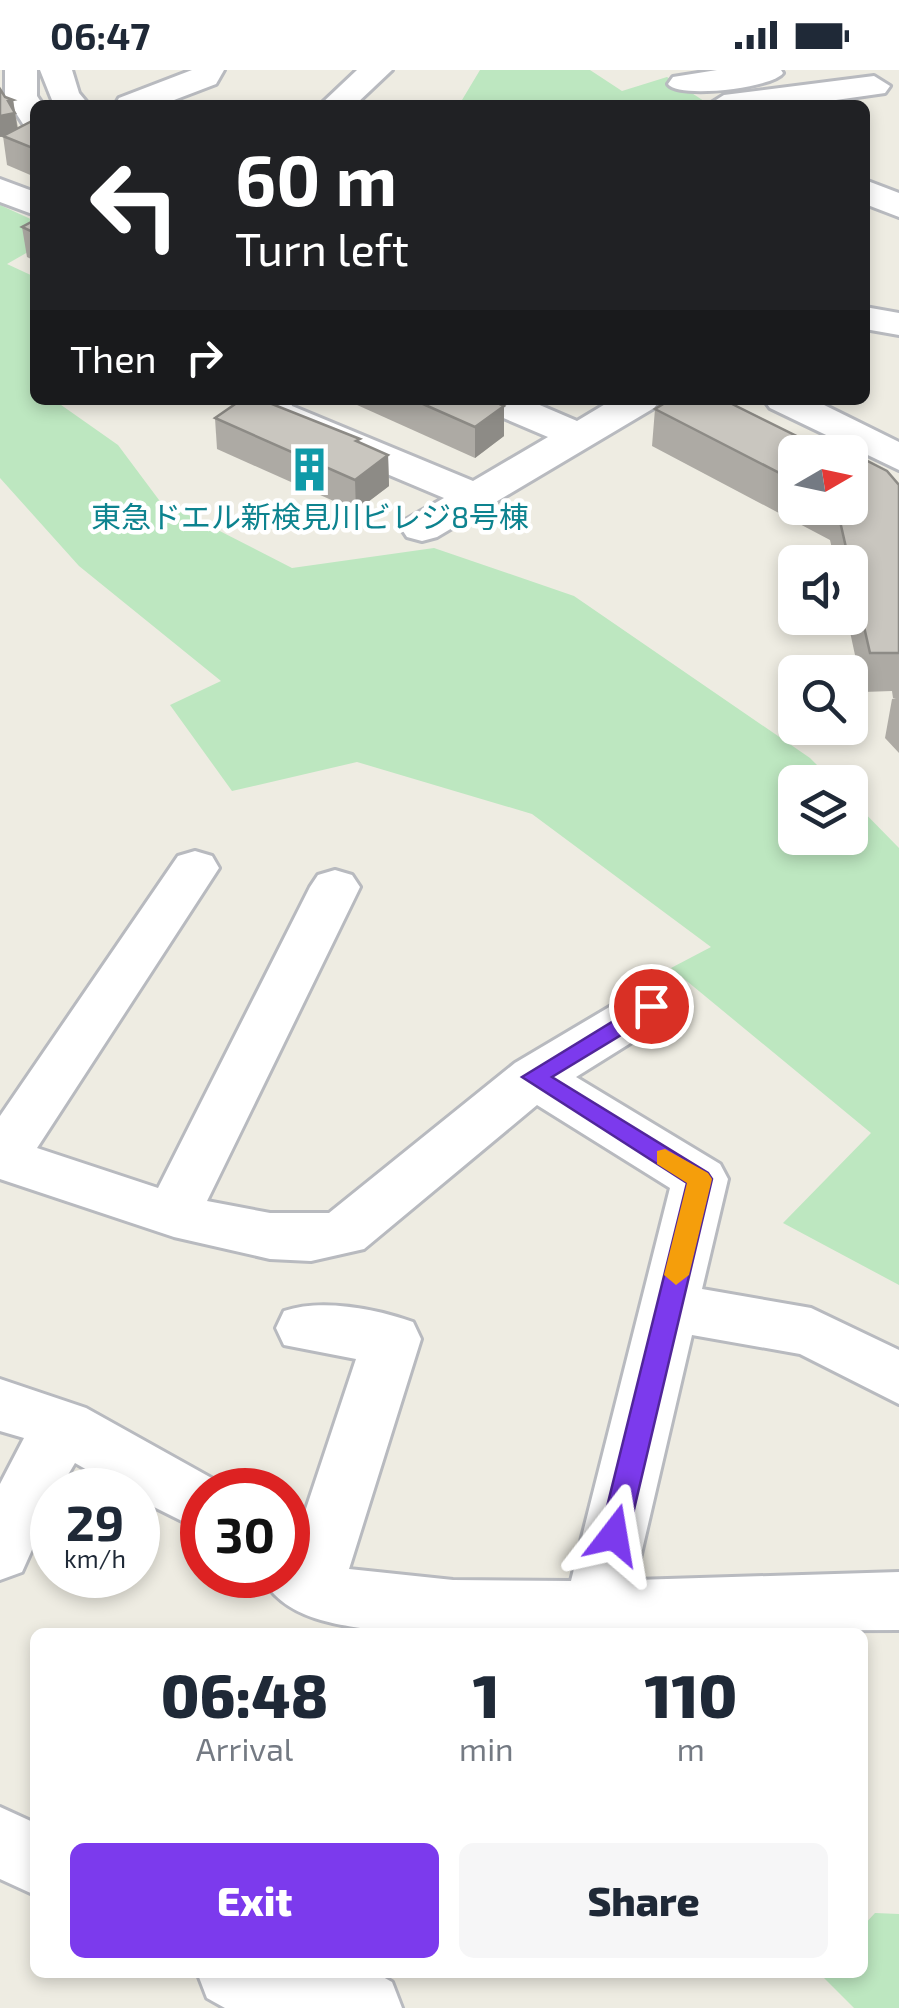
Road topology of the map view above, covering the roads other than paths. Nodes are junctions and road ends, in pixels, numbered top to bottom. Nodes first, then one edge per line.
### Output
1 (22, 70) edge
2 (56, 70) edge
3 (208, 70) edge
4 (376, 70) edge
5 (793, 70) edge
6 (674, 77) edge
7 (67, 100) edge
8 (144, 100) edge
9 (342, 100) edge
10 (713, 100) edge
11 (30, 110) edge
12 (0, 190) edge
13 (30, 203) edge
14 (870, 319) edge
15 (899, 324) edge
16 (272, 405) edge
17 (506, 405) edge
18 (632, 405) edge
19 (794, 405) edge
20 (579, 436) junction
21 (899, 458) edge
22 (472, 494) junction
23 (422, 528) dead end
24 (195, 868) dead end
25 (335, 887) dead end
26 (651, 1006) dead end
27 (534, 1077) junction
28 (1, 1158) edge
29 (173, 1213) junction
30 (668, 1307) junction
31 (305, 1328) dead end
32 (899, 1379) edge
33 (0, 1405) edge
34 (65, 1426) junction
35 (180, 1491) edge
36 (310, 1548) edge
37 (0, 1552) edge
38 (310, 1581) edge
39 (899, 1601) edge
40 (596, 1611) junction
41 (699, 1620) edge
42 (450, 1621) edge
43 (0, 1841) edge
44 (30, 1857) edge
45 (243, 1978) edge
46 (333, 1987) edge

1 - 11 street
2 - 7 street
3 - 8 street
4 - 9 street
5 - 6 street
6 - 10 street
12 - 13 street
14 - 15 street
16 - 22 street
17 - 20 street
18 - 20 street
19 - 21 street
20 - 22 street
22 - 23 street
24 - 28 street
25 - 29 street
26 - 27 street
27 - 29 street
27 - 30 street
28 - 29 street
30 - 32 street
30 - 40 street
31 - 36 street
33 - 34 street
34 - 35 street
34 - 37 street
38 - 42 street
39 - 41 street
40 - 41 street
40 - 42 street
43 - 44 street
45 - 46 street

